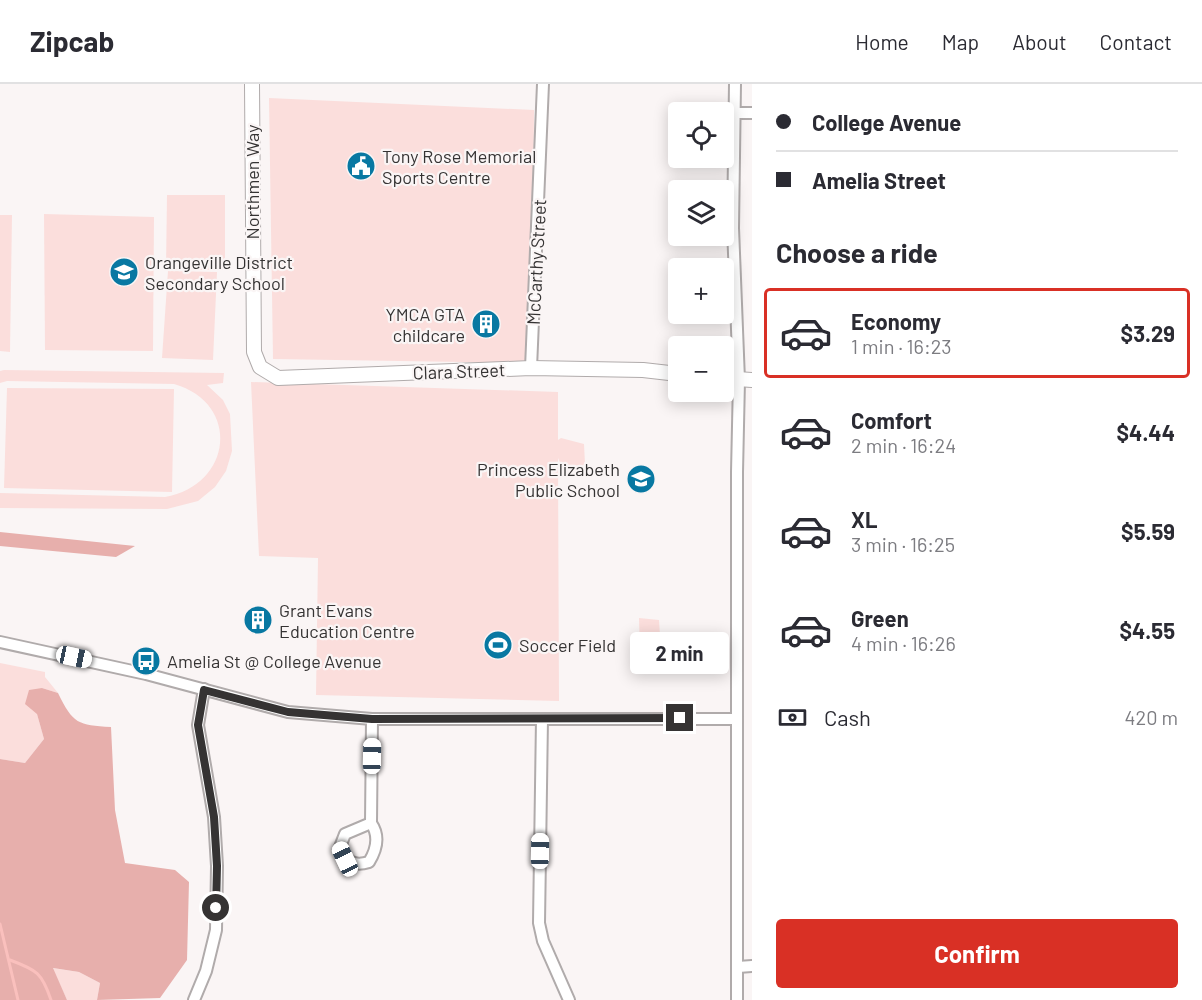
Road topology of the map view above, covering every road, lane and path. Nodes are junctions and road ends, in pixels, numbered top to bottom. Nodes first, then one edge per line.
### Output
1 (252, 84) edge
2 (543, 84) edge
3 (735, 84) edge
4 (734, 113) joint
5 (752, 113) edge
6 (734, 168) edge
7 (254, 352) joint
8 (531, 368) junction
9 (668, 373) edge
10 (745, 380) edge
11 (0, 642) edge
12 (204, 690) junction
13 (372, 719) junction
14 (542, 719) junction
15 (737, 719) junction
16 (370, 823) dead end
17 (752, 966) edge
18 (738, 967) junction
19 (194, 1000) edge
20 (569, 1000) edge
21 (737, 1000) edge

1 - 7 street, Northmen Way
2 - 8 street, McCarthy Street
3 - 4 street
4 - 5 street
6 - 10 street
7 - 8 street, Clara Street
8 - 9 street, Clara Street
10 - 15 street
11 - 12 street
12 - 13 street
12 - 19 street
13 - 14 street
13 - 16 street
14 - 15 street
14 - 20 street
15 - 18 street
17 - 18 street
18 - 21 street

